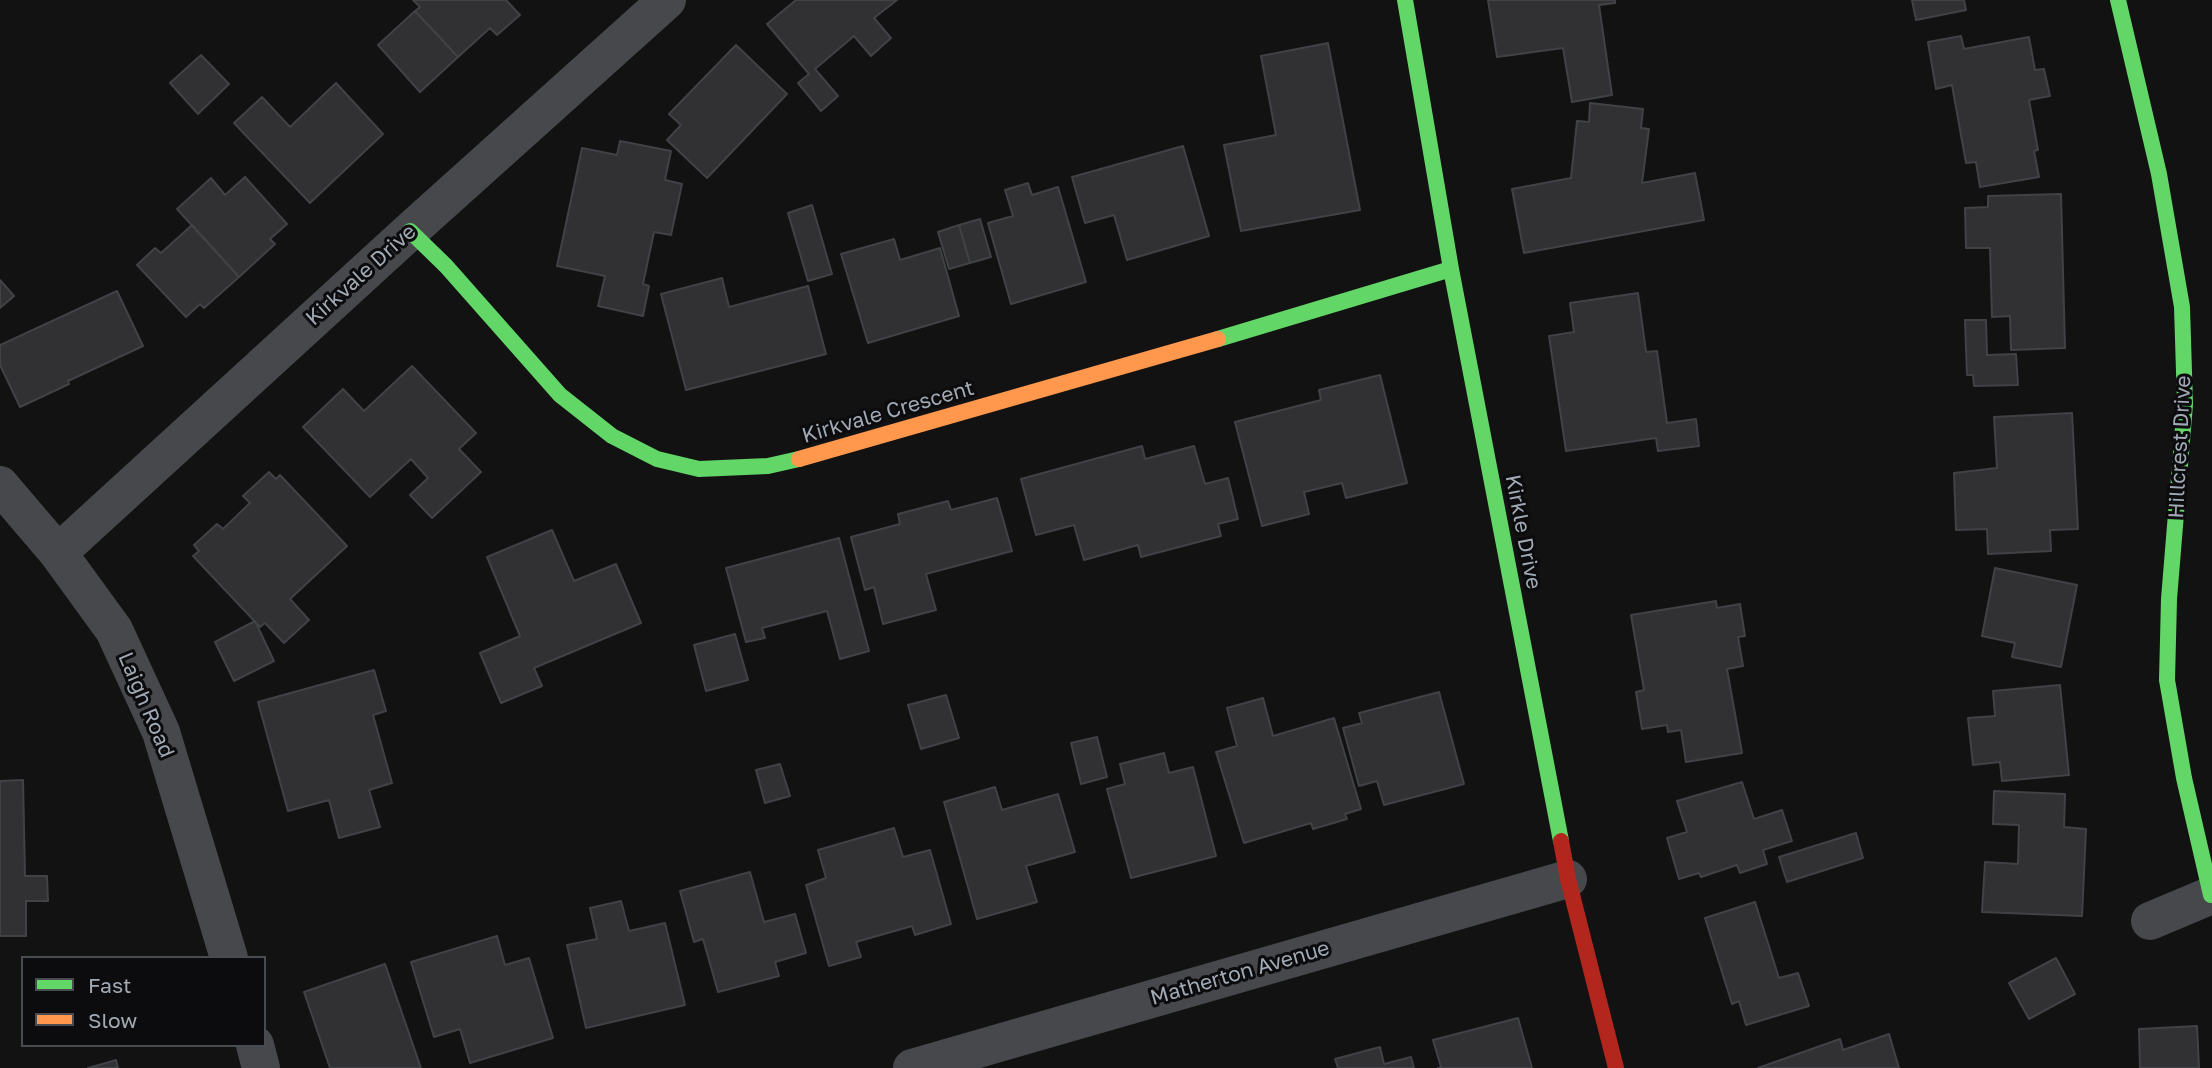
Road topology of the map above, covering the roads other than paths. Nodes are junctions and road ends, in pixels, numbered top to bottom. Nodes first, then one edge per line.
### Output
1 (667, 0) edge
2 (1405, 0) edge
3 (2119, 0) edge
4 (410, 230) junction
5 (1451, 268) junction
6 (0, 485) edge
7 (58, 553) junction
8 (1568, 879) junction
9 (2212, 895) edge
10 (2150, 921) dead end
11 (228, 956) edge
12 (255, 1047) edge
13 (261, 1068) edge
14 (912, 1068) edge
15 (1616, 1068) edge

1 - 4 street, Kirkvale Drive
2 - 5 street, Kirkle Drive
3 - 9 street, Hillcrest Drive
4 - 5 street, Kirkvale Crescent
4 - 7 street, Kirkvale Drive
5 - 8 street, Kirkle Drive
6 - 7 street, Laigh Road
7 - 11 street, Laigh Road
8 - 14 street, Matherton Avenue
8 - 15 street, Kirkle Drive
9 - 10 street, Hillcrest Drive
12 - 13 street

